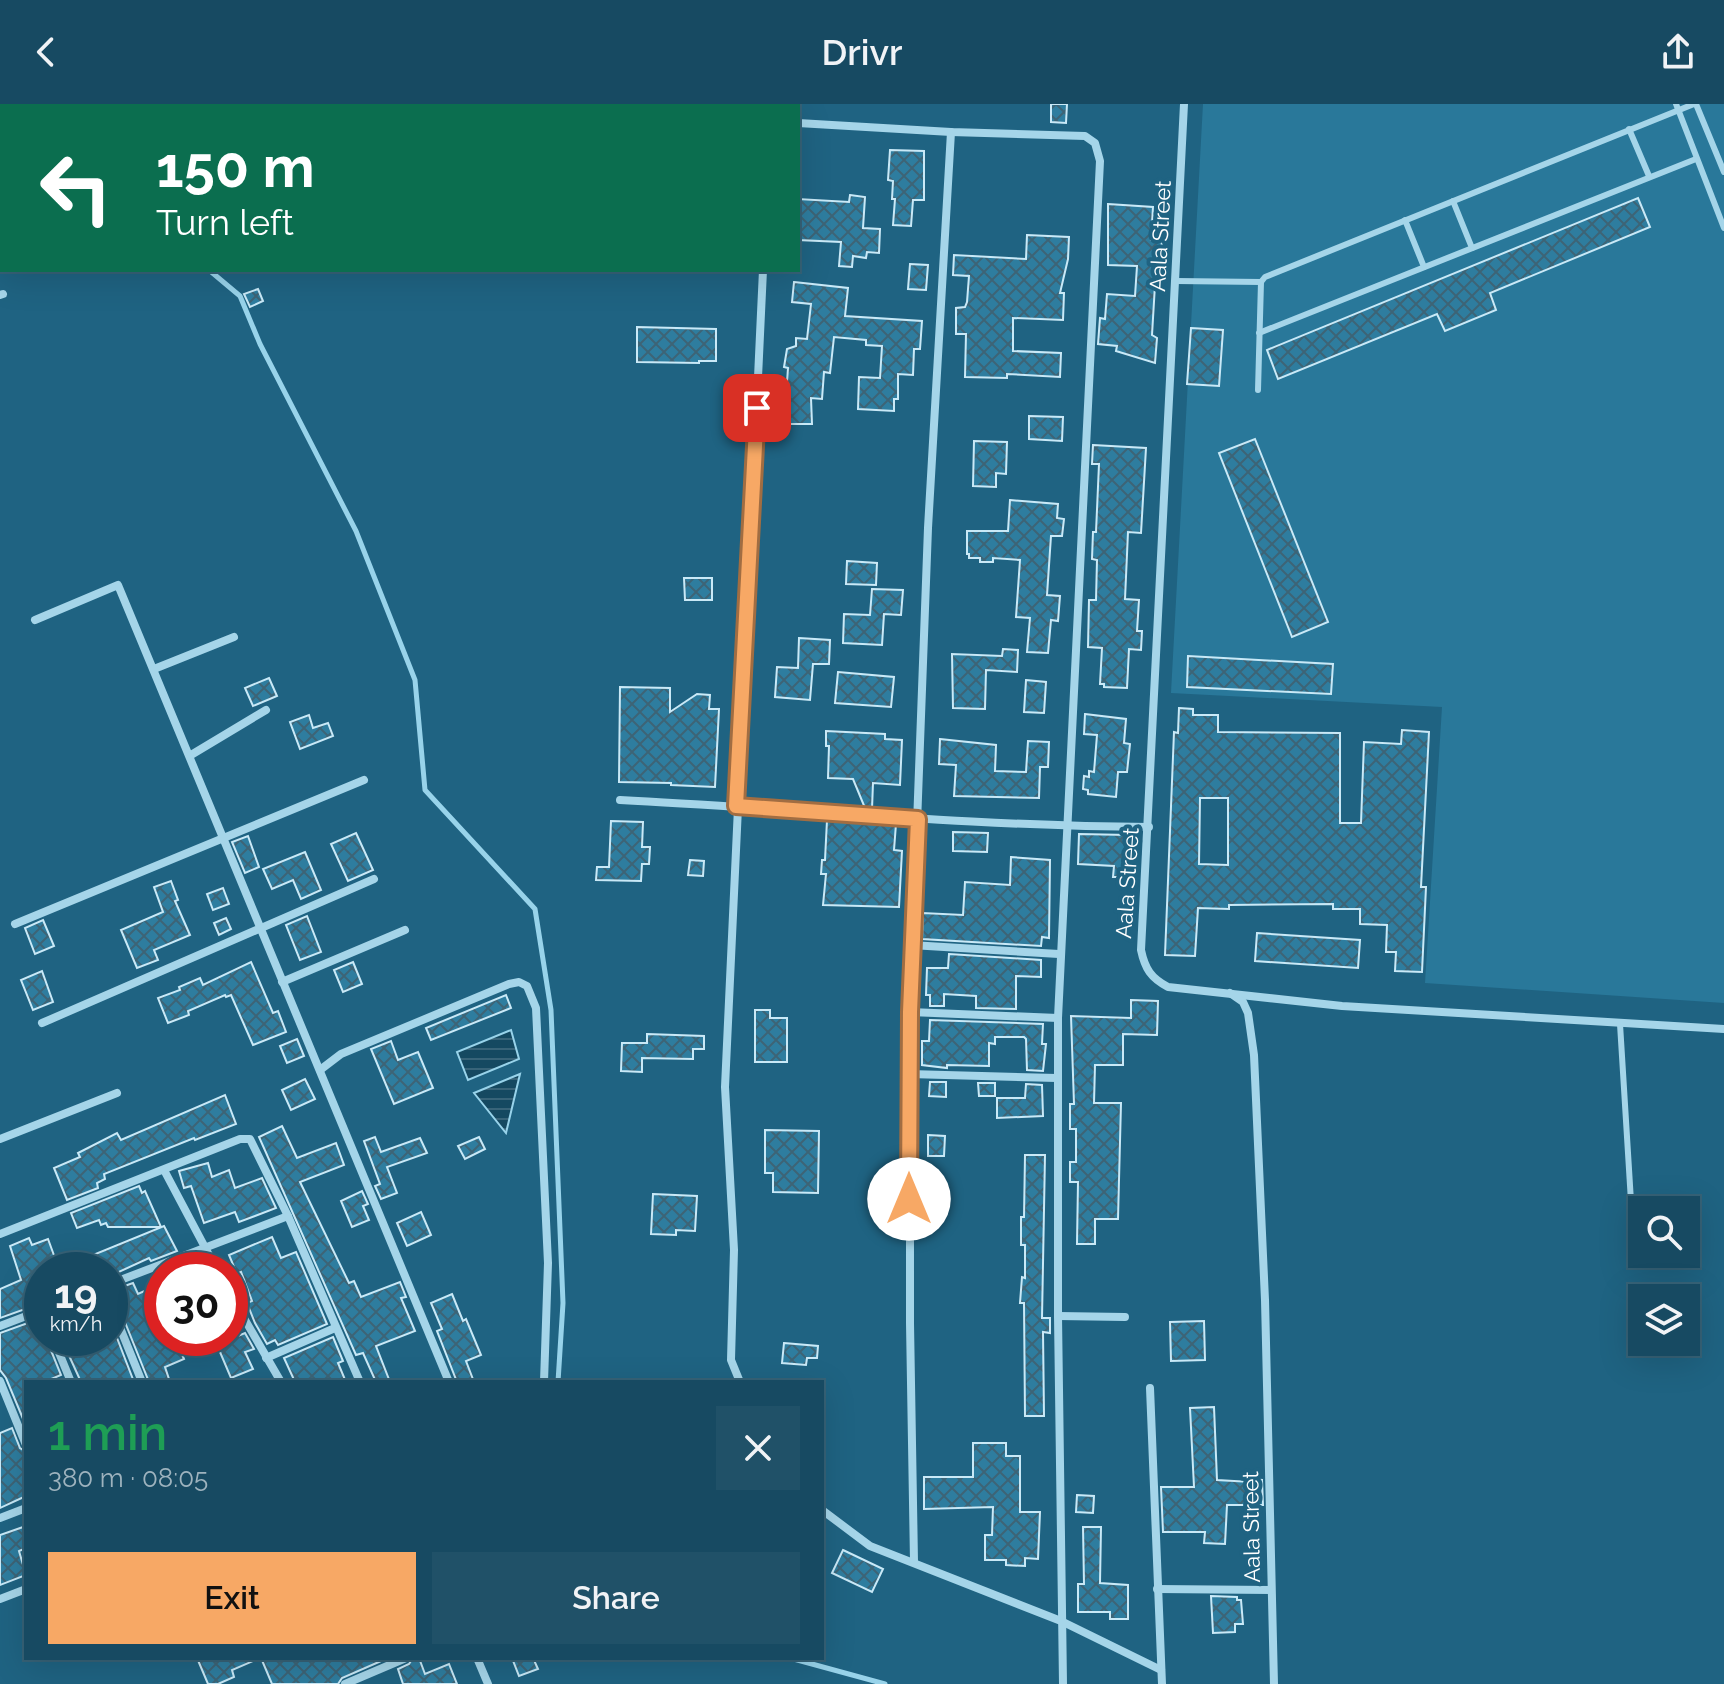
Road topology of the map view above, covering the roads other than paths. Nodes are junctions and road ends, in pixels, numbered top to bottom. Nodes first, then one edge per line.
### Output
1 (1184, 104) edge
2 (1695, 104) edge
3 (1676, 107) edge
4 (800, 123) edge
5 (1629, 129) junction
6 (951, 132) junction
7 (1696, 159) junction
8 (1724, 172) edge
9 (1649, 176) junction
10 (1453, 201) junction
11 (1405, 220) junction
12 (1724, 228) edge
13 (1472, 248) junction
14 (1424, 267) junction
15 (763, 272) edge
16 (1176, 281) junction
17 (1261, 282) junction
18 (1259, 333) junction
19 (1258, 390) dead end
20 (35, 620) dead end
21 (234, 637) dead end
22 (154, 669) junction
23 (266, 710) dead end
24 (191, 755) junction
25 (364, 780) dead end
26 (620, 800) dead end
27 (736, 806) junction
28 (918, 819) junction
29 (1067, 826) junction
30 (1149, 827) junction
31 (224, 836) junction
32 (374, 879) dead end
33 (15, 924) dead end
34 (261, 929) junction
35 (405, 930) dead end
36 (911, 945) junction
37 (1059, 954) junction
38 (282, 982) junction
39 (1230, 993) junction
40 (910, 1012) junction
41 (1058, 1018) junction
42 (42, 1023) dead end
43 (1620, 1024) junction
44 (1724, 1029) edge
45 (320, 1070) junction
46 (909, 1074) junction
47 (1057, 1078) junction
48 (117, 1093) dead end
49 (0, 1139) edge
50 (164, 1170) junction
51 (1631, 1196) edge
52 (288, 1216) junction
53 (0, 1234) edge
54 (204, 1247) junction
55 (207, 1252) edge
56 (128, 1277) edge
57 (1058, 1316) junction
58 (24, 1317) edge
59 (1125, 1317) dead end
60 (0, 1326) edge
61 (248, 1326) edge
62 (335, 1328) junction
63 (128, 1347) edge
64 (60, 1356) edge
65 (266, 1358) junction
66 (70, 1380) edge
67 (141, 1380) edge
68 (280, 1380) edge
69 (359, 1380) edge
70 (448, 1380) edge
71 (544, 1380) edge
72 (739, 1380) edge
73 (0, 1381) edge
74 (1150, 1388) dead end
75 (24, 1440) edge
76 (24, 1509) edge
77 (824, 1512) edge
78 (0, 1518) edge
79 (914, 1562) junction
80 (1157, 1589) junction
81 (24, 1590) edge
82 (1271, 1590) junction
83 (0, 1599) edge
84 (1061, 1621) junction
85 (401, 1660) edge
86 (478, 1660) edge
87 (1161, 1670) junction
88 (345, 1684) edge
89 (488, 1684) edge
90 (1063, 1684) edge
91 (1162, 1684) edge
92 (1274, 1684) edge

1 - 16 street, Aala Street
2 - 3 lane
2 - 8 lane
3 - 5 lane
3 - 7 lane
4 - 6 street
5 - 9 lane
5 - 10 lane
6 - 28 street
6 - 29 street
7 - 9 lane
7 - 12 lane
9 - 13 lane
10 - 11 lane
10 - 13 lane
11 - 14 lane
11 - 17 lane
13 - 14 lane
14 - 18 lane
15 - 27 street
16 - 17 lane
16 - 30 street, Aala Street
17 - 18 lane
18 - 19 lane
20 - 22 street
21 - 22 street
22 - 24 street
23 - 24 street
24 - 31 street
25 - 31 street
26 - 27 street
27 - 28 street
27 - 72 street
28 - 29 street
28 - 36 street
29 - 30 street
29 - 37 street
30 - 39 street, Aala Street
31 - 33 street
31 - 34 street
32 - 34 street
34 - 38 street
34 - 42 street
35 - 38 street
36 - 37 street
36 - 40 street
37 - 41 street
38 - 45 street
39 - 43 street
39 - 82 street, Aala Street
40 - 41 street
40 - 46 street
41 - 47 street
43 - 44 street
43 - 51 lane
45 - 70 street
45 - 71 street
46 - 47 street
46 - 79 street
47 - 57 street
48 - 49 street
50 - 52 street
50 - 53 street
50 - 54 street
52 - 54 street
52 - 62 street
54 - 55 street
54 - 56 street
57 - 59 street
57 - 84 street
58 - 60 street
61 - 65 street
62 - 65 street
62 - 69 street
63 - 67 street
64 - 66 street
65 - 68 street
73 - 75 street
74 - 80 street
76 - 78 street
77 - 79 street
79 - 84 street
80 - 82 street
80 - 87 street
81 - 83 street
82 - 92 street, Aala Street
84 - 87 street
84 - 90 street
85 - 88 street
86 - 89 street
87 - 91 street

